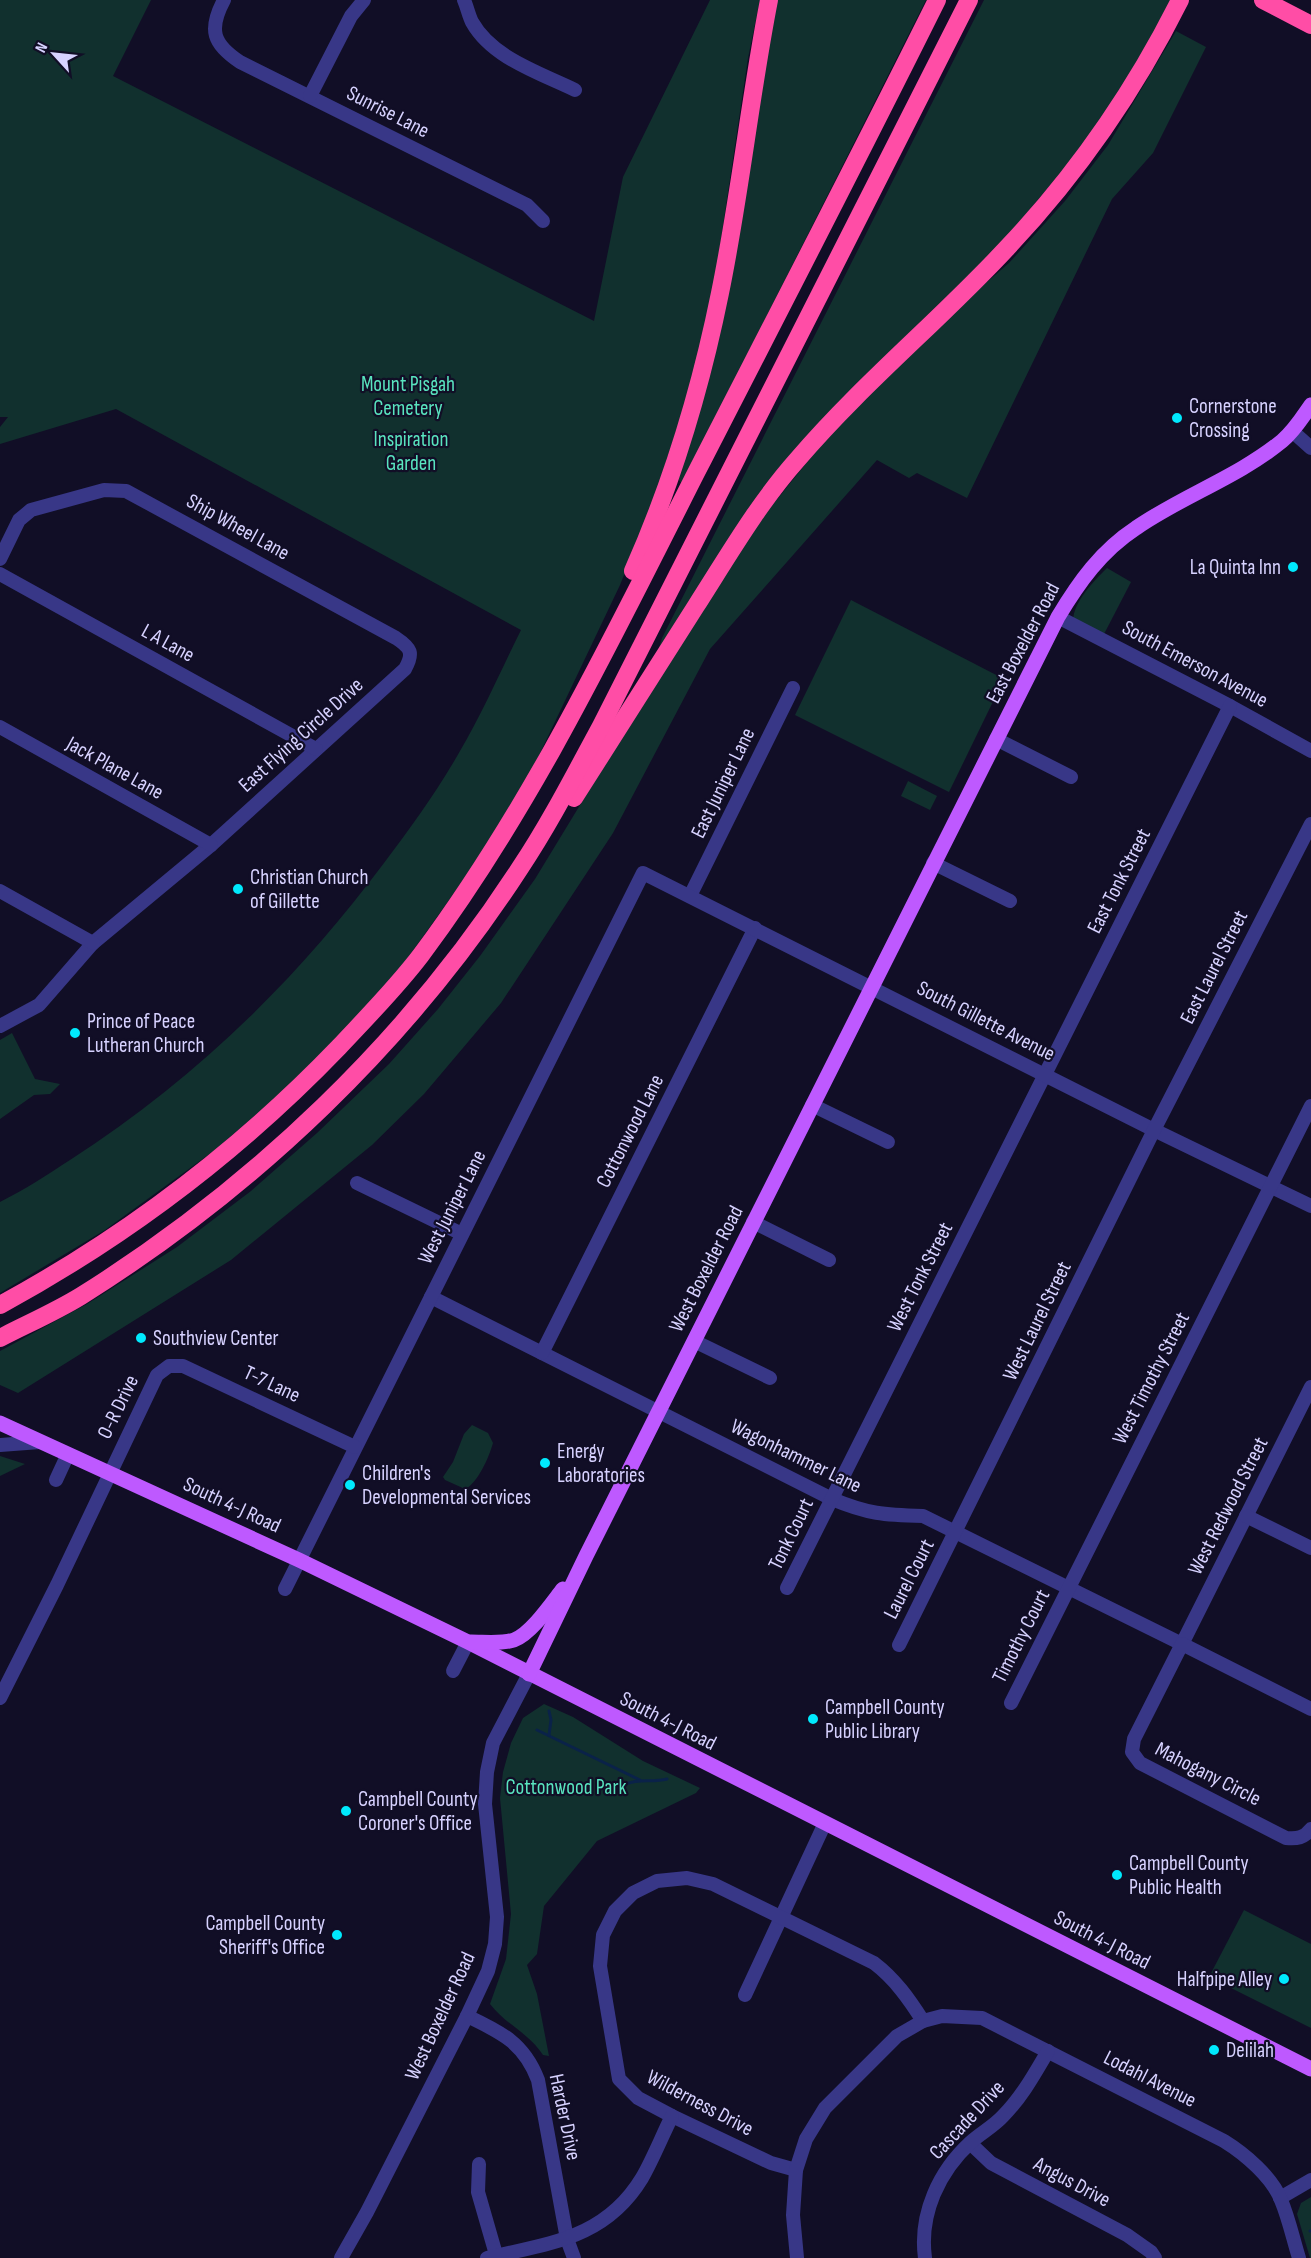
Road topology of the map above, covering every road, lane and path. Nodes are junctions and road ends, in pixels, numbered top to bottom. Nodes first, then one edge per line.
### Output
1 (224, 0) edge
2 (364, 0) edge
3 (464, 0) edge
4 (769, 0) edge
5 (937, 0) edge
6 (969, 0) edge
7 (1180, 0) edge
8 (1263, 0) edge
9 (1311, 25) edge
10 (575, 90) dead end
11 (310, 96) junction
12 (543, 221) dead end
13 (1311, 405) edge
14 (1292, 431) junction
15 (1311, 448) edge
16 (0, 559) edge
17 (0, 574) edge
18 (1058, 617) junction
19 (411, 653) joint
20 (793, 688) dead end
21 (1230, 706) junction
22 (0, 728) edge
23 (996, 739) junction
24 (316, 749) junction
25 (1311, 751) edge
26 (1071, 777) dead end
27 (1311, 824) edge
28 (211, 844) junction
29 (491, 851) junction
30 (933, 863) junction
31 (643, 873) joint
32 (0, 891) edge
33 (690, 896) junction
34 (1011, 901) dead end
35 (755, 928) junction
36 (93, 943) junction
37 (871, 986) junction
38 (0, 1026) edge
39 (387, 1041) junction
40 (1046, 1074) junction
41 (812, 1105) junction
42 (1311, 1106) edge
43 (1154, 1130) junction
44 (888, 1142) dead end
45 (357, 1183) dead end
46 (1271, 1186) junction
47 (1311, 1206) edge
48 (753, 1222) junction
49 (462, 1234) junction
50 (829, 1260) dead end
51 (431, 1297) junction
52 (0, 1305) edge
53 (0, 1338) edge
54 (694, 1341) junction
55 (542, 1353) junction
56 (169, 1366) joint
57 (770, 1378) dead end
58 (1311, 1387) edge
59 (658, 1412) junction
60 (0, 1423) edge
61 (40, 1442) junction
62 (0, 1445) edge
63 (356, 1447) junction
64 (68, 1454) junction
65 (110, 1472) junction
66 (56, 1480) dead end
67 (832, 1499) junction
68 (1246, 1516) junction
69 (957, 1531) junction
70 (1311, 1548) edge
71 (299, 1560) junction
72 (579, 1571) junction
73 (788, 1588) dead end
74 (1069, 1588) junction
75 (285, 1589) dead end
76 (468, 1642) junction
77 (1182, 1644) junction
78 (899, 1645) dead end
79 (453, 1671) dead end
80 (529, 1674) junction
81 (0, 1698) edge
82 (1011, 1703) dead end
83 (1311, 1709) edge
84 (825, 1823) junction
85 (1311, 1829) edge
86 (781, 1917) junction
87 (745, 1995) dead end
88 (467, 2016) junction
89 (922, 2021) junction
90 (1048, 2051) junction
91 (1311, 2069) edge
92 (672, 2116) junction
93 (970, 2143) junction
94 (479, 2164) dead end
95 (796, 2170) junction
96 (1311, 2180) edge
97 (1281, 2198) junction
98 (567, 2239) junction
99 (494, 2257) edge
100 (341, 2258) edge
101 (574, 2258) edge
102 (797, 2258) edge
103 (925, 2258) edge
104 (1155, 2258) edge
105 (1299, 2258) edge

1 - 11 street, Sunrise Lane
2 - 11 street
3 - 10 street
4 - 29 highway
5 - 29 highway
6 - 39 highway
7 - 39 highway
8 - 9 highway
11 - 12 street, Sunrise Lane
13 - 14 main road, East Boxelder Road
14 - 15 street
14 - 18 main road, East Boxelder Road
16 - 19 street, Ship Wheel Lane
17 - 24 street, L A Lane
18 - 21 street, South Emerson Avenue
18 - 23 main road, East Boxelder Road
19 - 24 street, East Flying Circle Drive
20 - 33 street, East Juniper Lane
21 - 25 street, South Emerson Avenue
21 - 40 street, East Tonk Street
22 - 28 street, Jack Plane Lane
23 - 26 street
23 - 30 main road, East Boxelder Road
24 - 28 street, East Flying Circle Drive
27 - 43 street, East Laurel Street
28 - 36 street, East Flying Circle Drive
29 - 52 highway
30 - 34 street
30 - 37 main road, East Boxelder Road
31 - 33 street, South Gillette Avenue
31 - 49 street, West Juniper Lane
32 - 36 street
33 - 35 street, South Gillette Avenue
35 - 37 street, South Gillette Avenue
35 - 55 street, Cottonwood Lane
36 - 38 street, East Flying Circle Drive
37 - 40 street, South Gillette Avenue
37 - 41 main road, West Boxelder Road
39 - 53 highway
40 - 43 street, South Gillette Avenue
40 - 67 street, West Tonk Street
41 - 44 street
41 - 48 main road, West Boxelder Road
42 - 46 street, West Timothy Street
43 - 46 street, South Gillette Avenue
43 - 69 street, West Laurel Street
45 - 49 street
46 - 47 street, South Gillette Avenue
46 - 74 street, West Timothy Street
48 - 50 street
48 - 54 main road, West Boxelder Road
49 - 51 street, West Juniper Lane
51 - 55 street, Wagonhammer Lane
51 - 63 street, West Juniper Lane
54 - 57 street
54 - 59 main road, West Boxelder Road
55 - 59 street, Wagonhammer Lane
56 - 63 street, T-7 Lane
56 - 65 street, O-R Drive
58 - 68 street, West Redwood Street
59 - 67 street, Wagonhammer Lane
59 - 72 main road, West Boxelder Road
60 - 61 main road, South 4-J Road
61 - 62 street
61 - 64 main road, South 4-J Road
63 - 71 street, West Juniper Lane
64 - 65 main road, South 4-J Road
64 - 66 street
65 - 71 main road, South 4-J Road
65 - 81 street, O-R Drive
67 - 69 street, Wagonhammer Lane
67 - 73 street, Tonk Court
68 - 70 street
68 - 77 street, West Redwood Street
69 - 74 street, Wagonhammer Lane
69 - 78 street, Laurel Court
71 - 75 street, West Juniper Lane
71 - 76 main road, South 4-J Road
72 - 76 main road
72 - 80 main road
74 - 77 street, Wagonhammer Lane
74 - 82 street, Timothy Court
76 - 79 street
76 - 80 main road, South 4-J Road
77 - 83 street
77 - 85 street, Mahogany Circle
80 - 84 main road, South 4-J Road
80 - 88 street, West Boxelder Road
84 - 86 street
84 - 91 main road, South 4-J Road
86 - 87 street
86 - 89 street, Wilderness Drive
86 - 92 street, Wilderness Drive
88 - 98 street, Harder Drive
88 - 100 street, West Boxelder Road
89 - 90 street, Lodahl Avenue
89 - 95 street
90 - 93 street, Cascade Drive
90 - 97 street, Lodahl Avenue
92 - 95 street, Wilderness Drive
92 - 98 street
93 - 103 street, Cascade Drive
93 - 104 street, Angus Drive
94 - 99 street
95 - 102 street
96 - 97 street
97 - 105 street, Lodahl Avenue
98 - 99 street
98 - 101 street, Harder Drive

